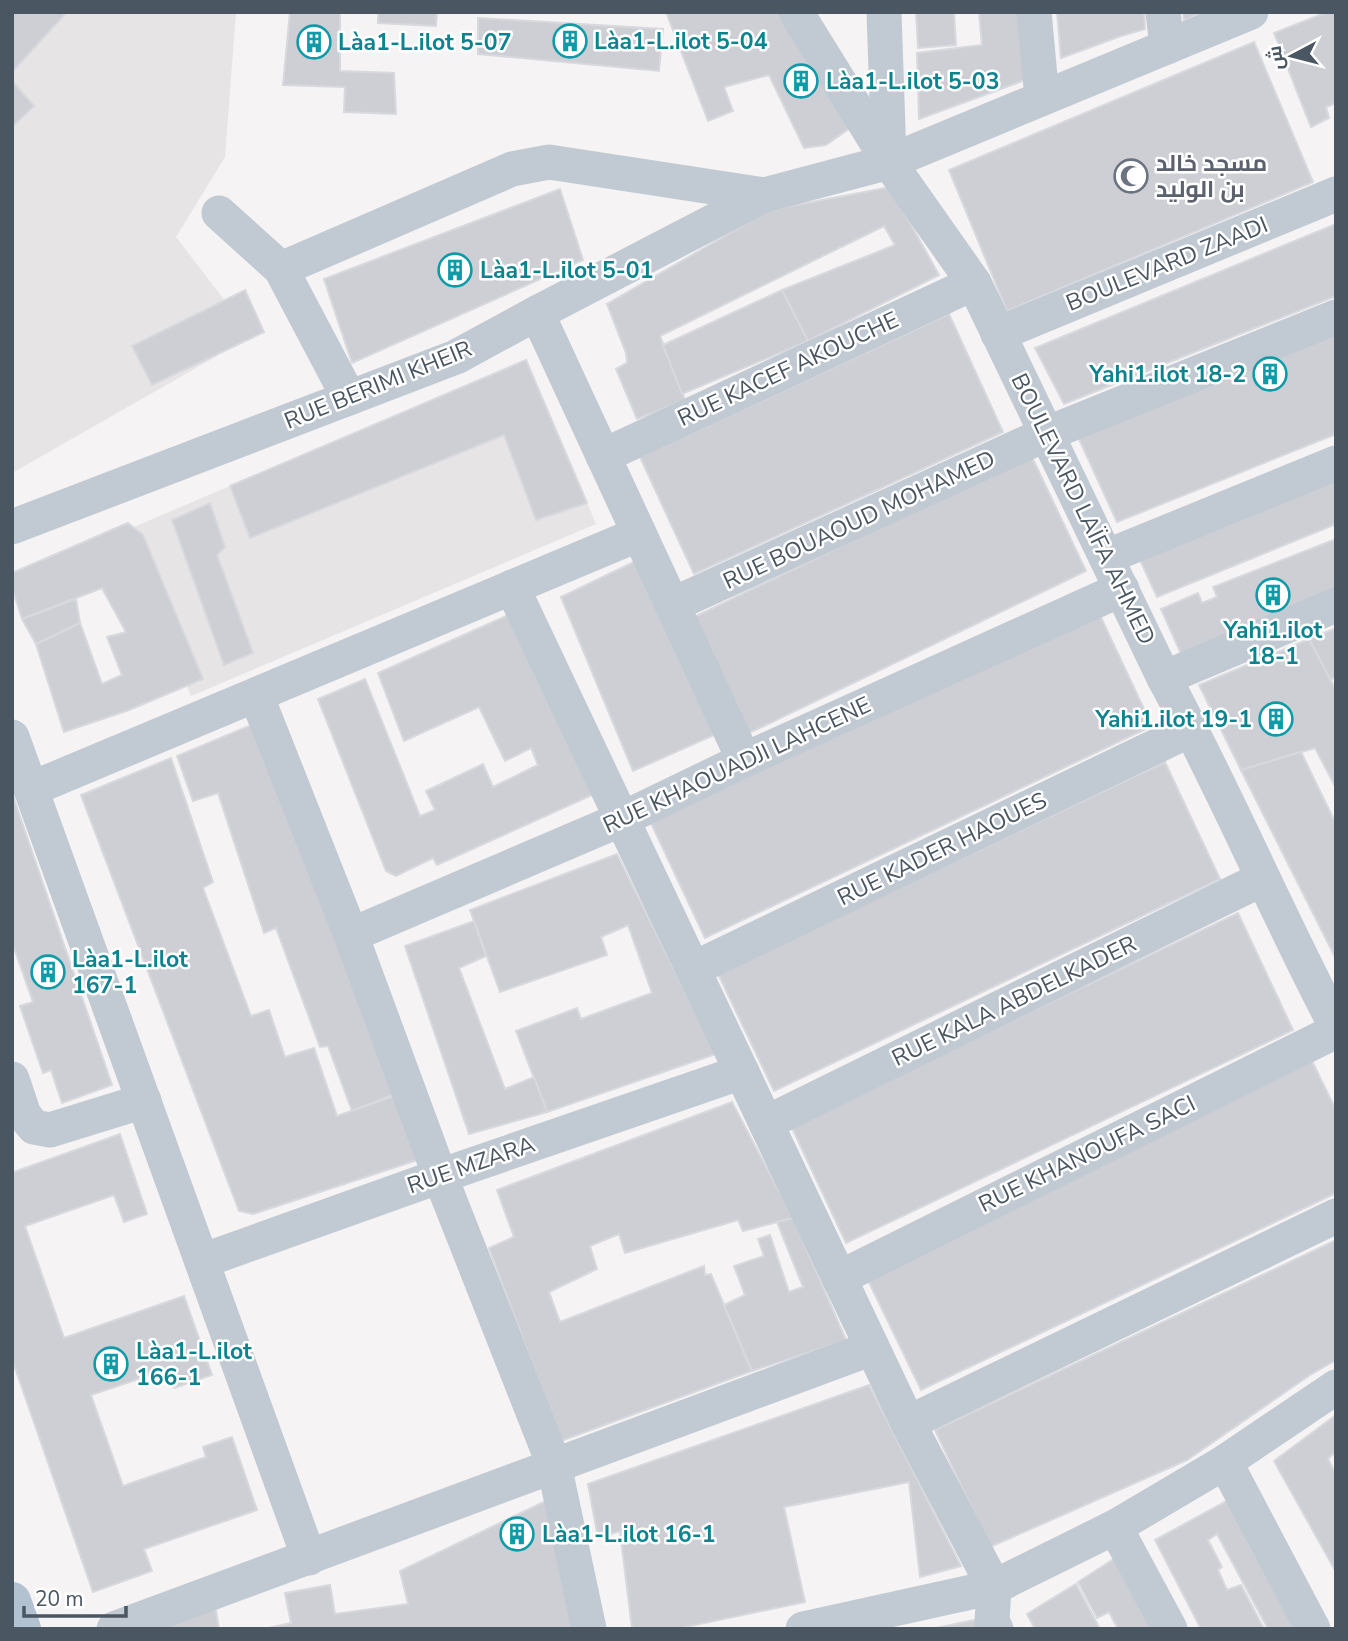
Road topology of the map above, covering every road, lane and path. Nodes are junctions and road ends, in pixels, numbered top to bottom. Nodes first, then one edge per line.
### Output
1 (796, 12) edge
2 (884, 12) edge
3 (1034, 12) edge
4 (1163, 12) edge
5 (1251, 12) edge
6 (1167, 47) junction
7 (1042, 98) junction
8 (889, 162) junction
9 (1336, 194) edge
10 (764, 195) junction
11 (219, 213) dead end
12 (281, 269) junction
13 (974, 283) junction
14 (537, 313) junction
15 (1336, 317) edge
16 (998, 334) junction
17 (349, 398) junction
18 (1046, 434) junction
19 (603, 456) junction
20 (1336, 463) edge
21 (12, 527) edge
22 (639, 534) junction
23 (1106, 557) junction
24 (512, 587) junction
25 (1122, 589) junction
26 (672, 605) junction
27 (1336, 605) edge
28 (1164, 678) junction
29 (256, 695) junction
30 (1192, 729) junction
31 (12, 737) edge
32 (744, 760) junction
33 (31, 789) junction
34 (622, 819) junction
35 (1262, 879) junction
36 (351, 935) junction
37 (693, 969) junction
38 (1336, 1028) edge
39 (742, 1072) junction
40 (12, 1079) edge
41 (144, 1101) junction
42 (766, 1123) junction
43 (440, 1176) junction
44 (1336, 1216) edge
45 (202, 1261) junction
46 (839, 1278) junction
47 (872, 1348) junction
48 (1336, 1387) edge
49 (908, 1423) junction
50 (1225, 1462) junction
51 (554, 1465) junction
52 (1115, 1527) junction
53 (309, 1558) junction
54 (994, 1587) junction
55 (12, 1601) edge
56 (22, 1629) edge
57 (114, 1629) edge
58 (589, 1629) edge
59 (803, 1629) edge
60 (996, 1629) edge
61 (1170, 1629) edge
62 (1313, 1629) edge

1 - 8 street, BOULEVARD LAÏFA AHMED
2 - 8 street
3 - 7 street
4 - 6 street
5 - 6 street, RUE BERIMI KHEIR
6 - 7 street, RUE BERIMI KHEIR
7 - 8 street, RUE BERIMI KHEIR
8 - 10 street, RUE BERIMI KHEIR
8 - 13 street, BOULEVARD LAÏFA AHMED
9 - 16 street, BOULEVARD ZAADI
10 - 12 street
10 - 14 street, RUE BERIMI KHEIR
11 - 12 street
12 - 17 street
13 - 16 street, BOULEVARD LAÏFA AHMED
13 - 19 street, RUE KACEF AKOUCHE
14 - 17 street, RUE BERIMI KHEIR
14 - 19 street
15 - 18 street, RUE BOUAOUD MOHAMED
16 - 18 street, BOULEVARD LAÏFA AHMED
17 - 21 street, RUE BERIMI KHEIR
18 - 23 street, BOULEVARD LAÏFA AHMED
18 - 26 street, RUE BOUAOUD MOHAMED
19 - 22 street
20 - 23 street
22 - 24 street
22 - 26 street
23 - 25 street, BOULEVARD LAÏFA AHMED
24 - 29 street
24 - 34 street
25 - 28 street, BOULEVARD LAÏFA AHMED
25 - 32 street, RUE KHAOUADJI LAHCENE
26 - 32 street
27 - 28 street
28 - 30 street, BOULEVARD LAÏFA AHMED
29 - 33 street
29 - 36 street
30 - 35 street, BOULEVARD LAÏFA AHMED
30 - 37 street, RUE KADER HAOUES
31 - 33 street
32 - 34 street, RUE KHAOUADJI LAHCENE
33 - 41 street
34 - 36 street, RUE KHAOUADJI LAHCENE
34 - 37 street
35 - 38 street, BOULEVARD LAÏFA AHMED
35 - 42 street, RUE KALA ABDELKADER
36 - 43 street
37 - 39 street
38 - 46 street, RUE KHANOUFA SACI
39 - 42 street
39 - 43 street, RUE MZARA
40 - 41 street
41 - 45 street
42 - 46 street
43 - 45 street, RUE MZARA
43 - 51 street
44 - 49 street
45 - 53 street
46 - 47 street
47 - 49 street
47 - 51 street
48 - 50 street
49 - 54 street
50 - 52 street
50 - 62 street
51 - 53 street
51 - 58 street
52 - 54 street
52 - 61 street
53 - 57 street
54 - 59 street
54 - 60 street
55 - 56 main road

